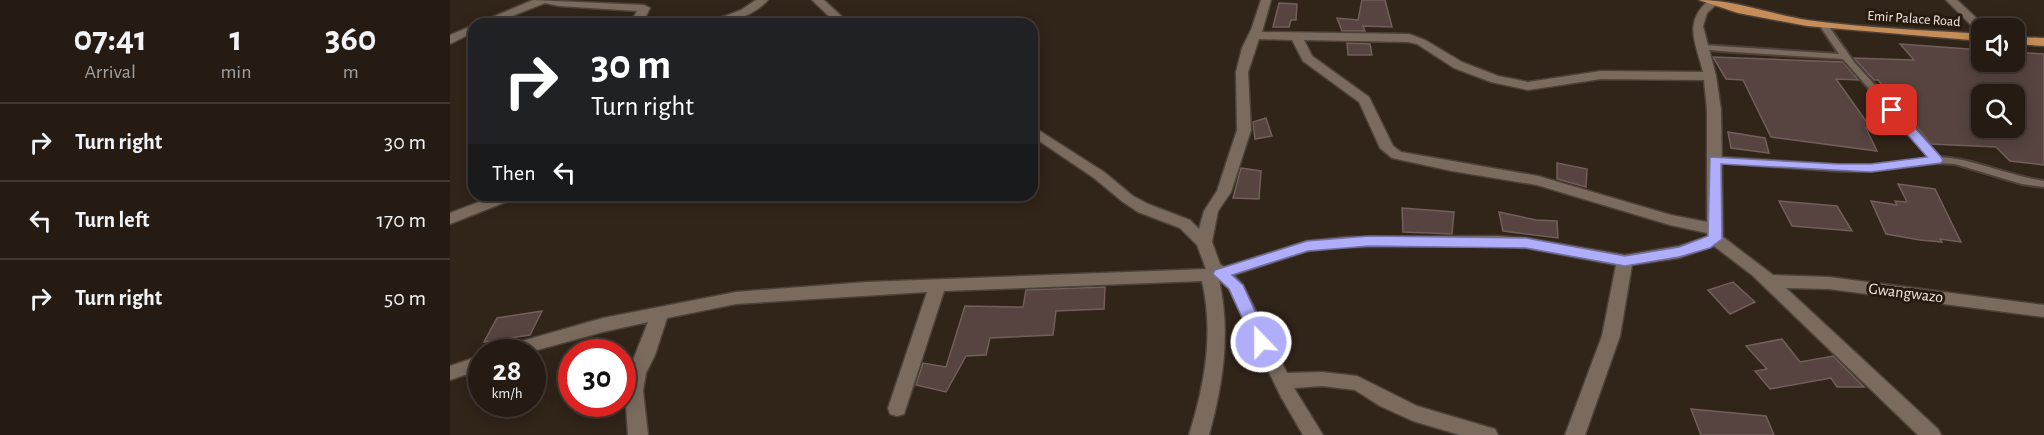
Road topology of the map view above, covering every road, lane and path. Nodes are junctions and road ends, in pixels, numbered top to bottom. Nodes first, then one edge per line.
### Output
1 (545, 0) edge
2 (763, 0) edge
3 (817, 0) edge
4 (1266, 0) edge
5 (1732, 0) edge
6 (1951, 0) edge
7 (1708, 1) edge
8 (499, 18) edge
9 (640, 18) edge
10 (728, 18) edge
11 (837, 18) edge
12 (1971, 21) edge
13 (450, 25) edge
14 (468, 26) edge
15 (1824, 26) junction
16 (1971, 30) edge
17 (468, 31) edge
18 (1971, 31) edge
19 (2025, 32) edge
20 (2044, 33) edge
21 (1255, 35) junction
22 (1297, 37) junction
23 (450, 40) edge
24 (2025, 41) edge
25 (2044, 42) edge
26 (1702, 47) junction
27 (1846, 57) junction
28 (1710, 76) junction
29 (1038, 134) edge
30 (1715, 160) junction
31 (1937, 160) junction
32 (2044, 184) edge
33 (481, 202) edge
34 (450, 219) edge
35 (1715, 234) junction
36 (1204, 242) junction
37 (1625, 261) junction
38 (1215, 274) junction
39 (1767, 281) junction
40 (937, 286) junction
41 (2044, 312) edge
42 (660, 313) junction
43 (546, 341) edge
44 (468, 367) edge
45 (450, 373) edge
46 (1282, 381) junction
47 (897, 408) dead end
48 (638, 435) edge
49 (1199, 435) edge
50 (1312, 435) edge
51 (1488, 435) edge
52 (1575, 435) edge
53 (1930, 435) edge

1 - 8 street
1 - 9 street
2 - 10 street
3 - 11 street
4 - 21 street
5 - 16 main road, Emir Palace Road
6 - 12 street
7 - 15 main road, Emir Palace Road
7 - 26 street
13 - 14 street
15 - 18 main road, Emir Palace Road
15 - 27 lane
17 - 23 street
19 - 20 main road
21 - 22 street
21 - 36 street
22 - 28 street
22 - 35 street
24 - 25 main road
26 - 27 lane
26 - 28 street
27 - 31 lane
28 - 30 street
29 - 36 street
30 - 31 lane
30 - 35 street
31 - 32 lane
33 - 34 street
35 - 37 street
35 - 39 street
36 - 38 street
37 - 38 street
37 - 52 street
38 - 40 street
38 - 46 street
38 - 49 street
39 - 41 street, Gwangwazo
39 - 53 street
40 - 42 street
40 - 47 street
42 - 43 street
42 - 48 street
44 - 45 street
46 - 50 street
46 - 51 street

